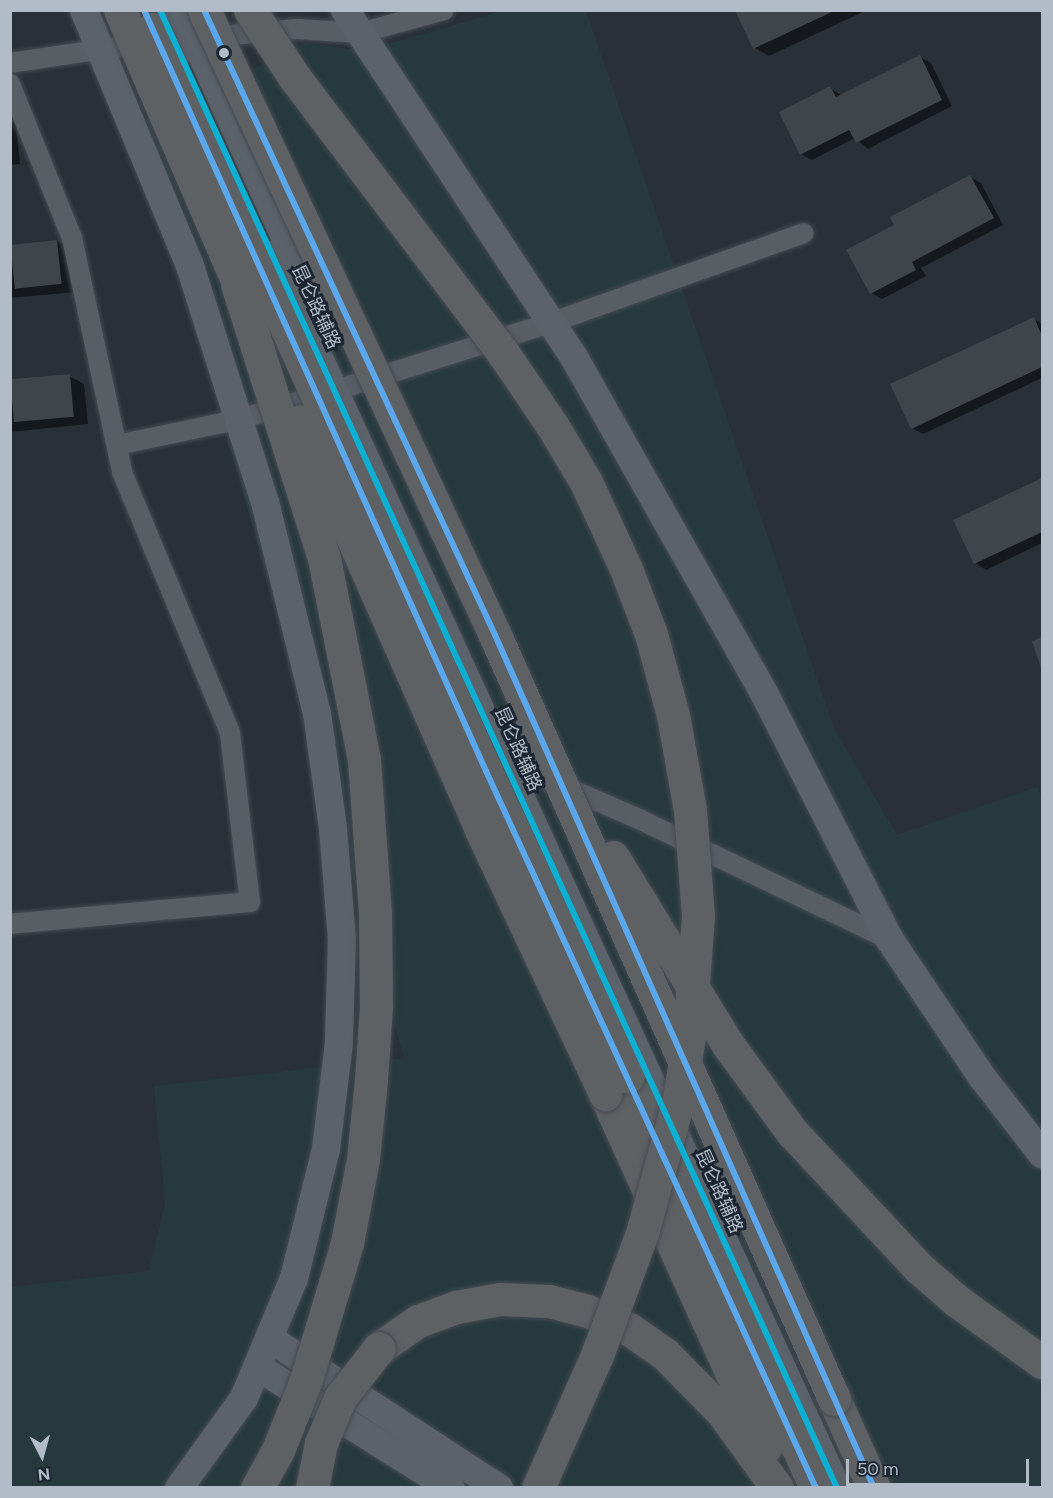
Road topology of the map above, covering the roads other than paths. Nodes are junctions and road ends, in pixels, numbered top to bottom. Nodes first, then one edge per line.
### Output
1 (84, 10) edge
2 (120, 10) edge
3 (144, 10) edge
4 (160, 10) edge
5 (181, 10) edge
6 (250, 10) edge
7 (444, 10) edge
8 (353, 22) edge
9 (190, 29) edge
10 (101, 50) junction
11 (10, 63) edge
12 (10, 84) edge
13 (804, 233) dead end
14 (237, 284) junction
15 (550, 323) junction
16 (343, 387) junction
17 (241, 419) junction
18 (117, 445) junction
19 (495, 635) junction
20 (528, 771) junction
21 (10, 924) edge
22 (890, 940) junction
23 (1042, 1154) edge
24 (272, 1340) junction
25 (1042, 1362) edge
26 (259, 1368) junction
27 (179, 1488) edge
28 (257, 1488) edge
29 (312, 1488) edge
30 (451, 1488) edge
31 (499, 1488) edge
32 (538, 1488) edge
33 (777, 1488) edge
34 (783, 1488) edge
35 (816, 1488) edge
36 (837, 1488) edge
37 (854, 1488) edge
38 (874, 1488) edge

1 - 10 main road
2 - 14 highway, bridge
3 - 35 highway, bridge
4 - 9 main road
5 - 9 main road, 昆仑路辅路
6 - 32 highway, bridge
7 - 8 street
8 - 9 street
8 - 15 main road
9 - 10 street
9 - 16 main road, 昆仑路辅路
9 - 19 highway, bridge
10 - 11 street
10 - 17 main road
12 - 18 street
13 - 15 street
14 - 28 highway, bridge
14 - 34 highway, bridge
15 - 16 street
15 - 22 main road
16 - 17 street
16 - 20 main road, 昆仑路辅路
16 - 36 main road
17 - 18 street
17 - 24 main road
18 - 21 street
19 - 25 highway, bridge
19 - 38 highway, bridge
20 - 22 street
20 - 37 main road, 昆仑路辅路
22 - 23 main road
24 - 26 main road
24 - 31 main road
26 - 27 main road
26 - 30 main road
29 - 33 highway, bridge

